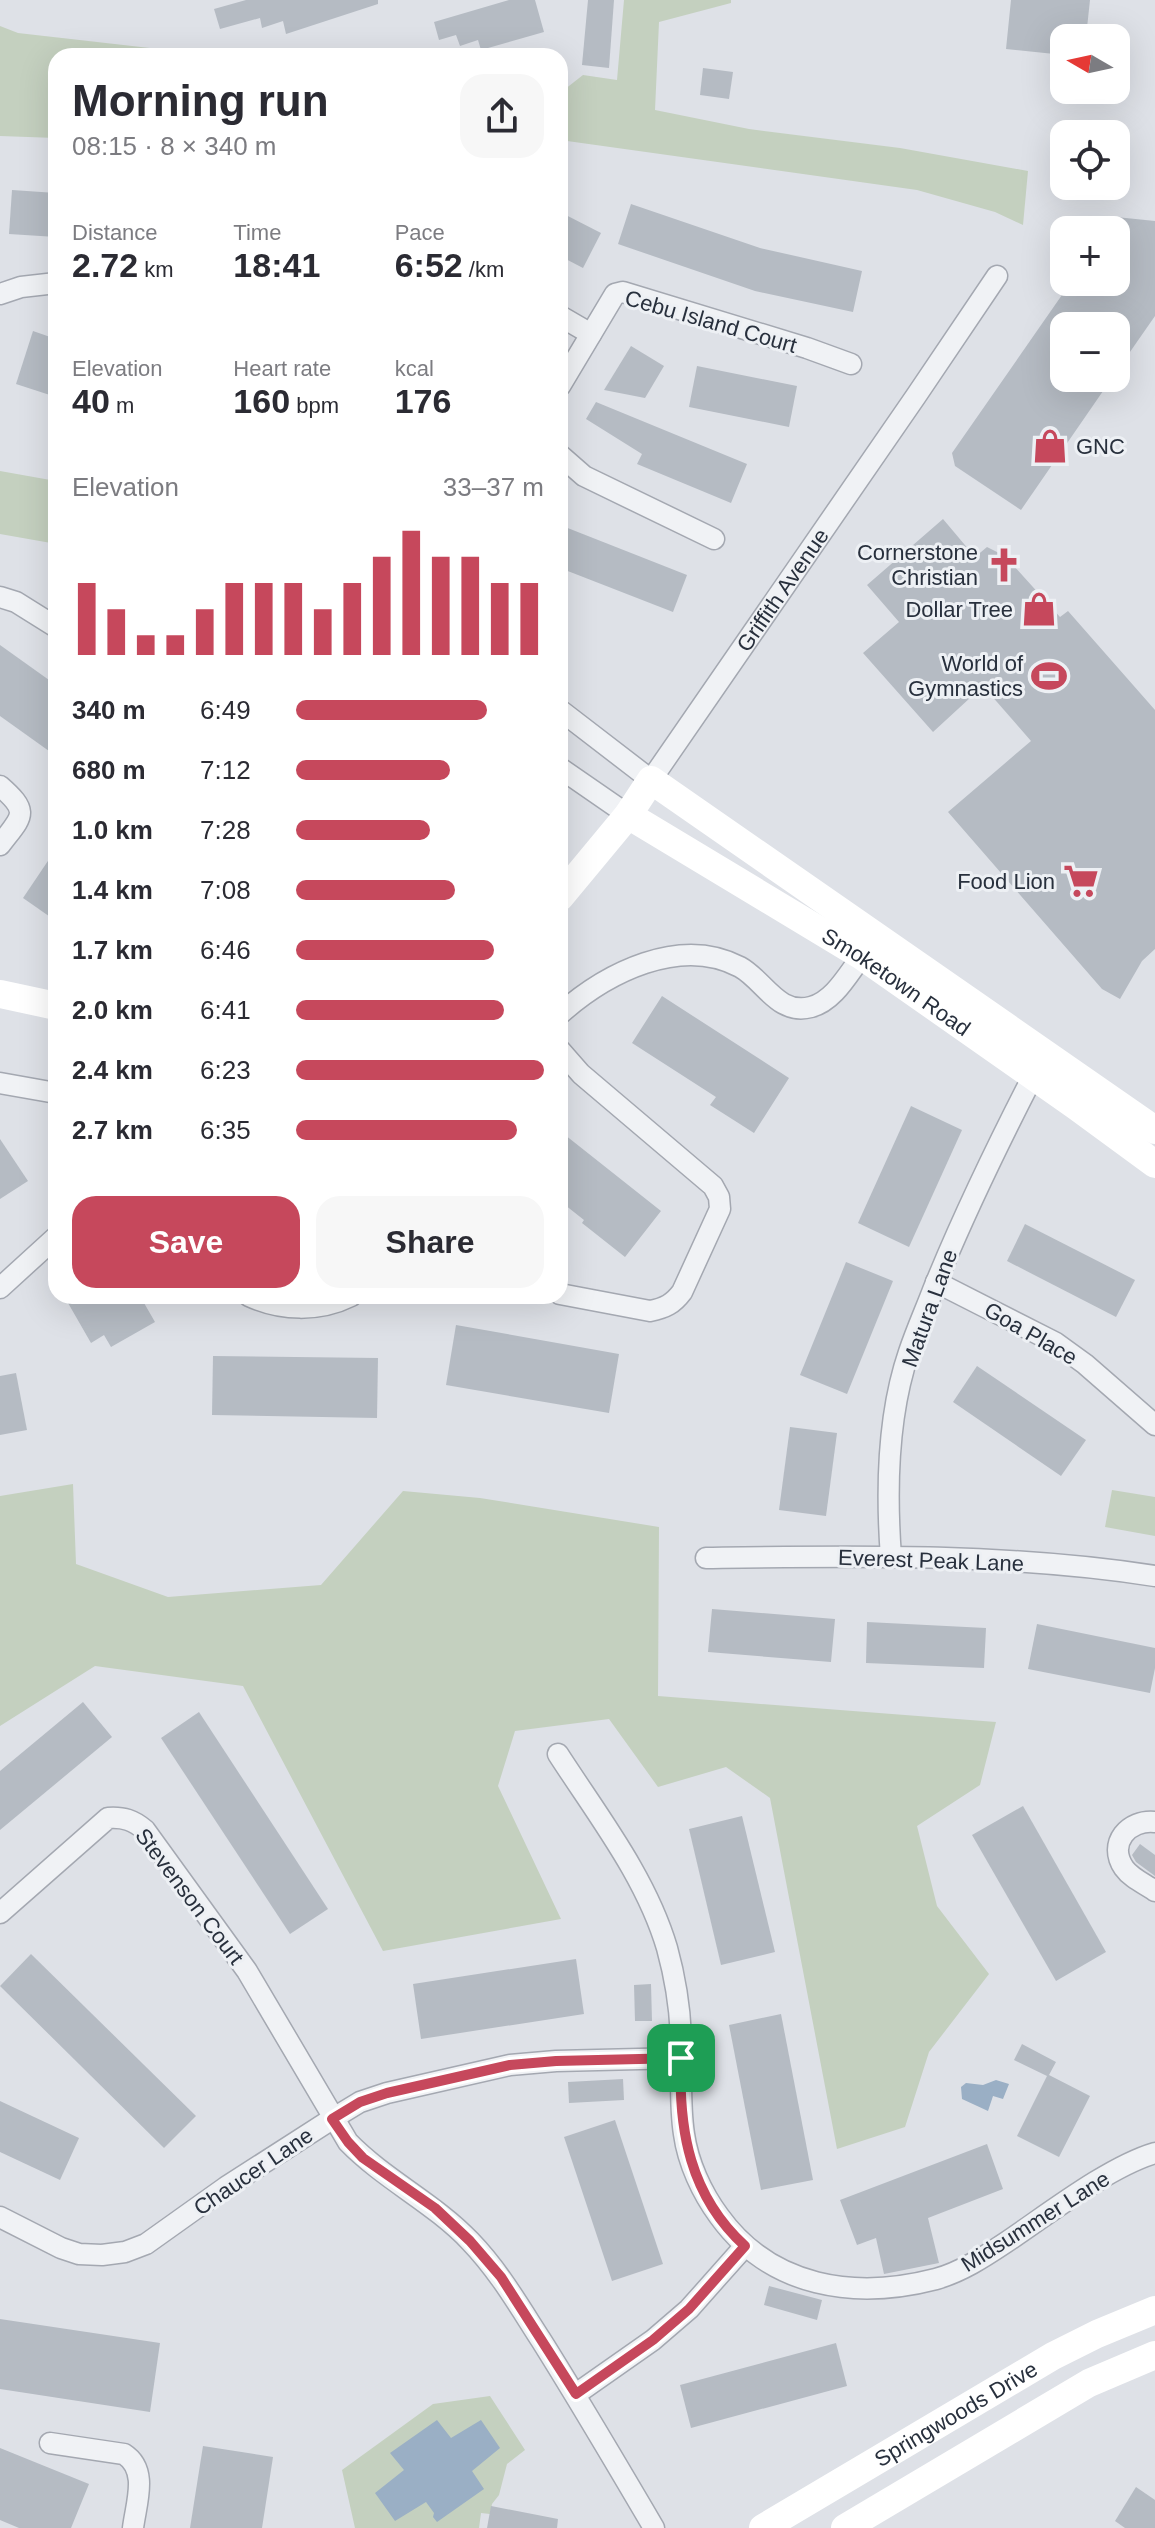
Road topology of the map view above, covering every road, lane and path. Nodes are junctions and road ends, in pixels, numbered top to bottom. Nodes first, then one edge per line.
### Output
1 (997, 276) dead end
2 (48, 284) edge
3 (0, 294) edge
4 (568, 321) edge
5 (591, 334) junction
6 (851, 364) dead end
7 (568, 373) edge
8 (568, 462) edge
9 (714, 539) dead end
10 (0, 597) edge
11 (48, 622) edge
12 (568, 716) edge
13 (568, 774) edge
14 (651, 780) junction
15 (0, 786) edge
16 (628, 815) junction
17 (0, 845) edge
18 (568, 887) edge
19 (862, 956) junction
20 (0, 994) edge
21 (48, 1004) edge
22 (568, 1008) edge
23 (568, 1059) edge
24 (1033, 1076) junction
25 (0, 1083) edge
26 (48, 1092) edge
27 (1155, 1130) edge
28 (1155, 1164) edge
29 (48, 1244) edge
30 (936, 1282) junction
31 (0, 1288) edge
32 (568, 1296) edge
33 (267, 1304) edge
34 (326, 1304) edge
35 (1155, 1425) edge
36 (891, 1557) junction
37 (706, 1558) dead end
38 (1155, 1576) edge
39 (558, 1754) dead end
40 (1155, 1822) edge
41 (1155, 1891) edge
42 (0, 1913) edge
43 (681, 2058) junction
44 (332, 2119) junction
45 (1155, 2153) edge
46 (0, 2217) edge
47 (745, 2246) junction
48 (1155, 2310) edge
49 (1155, 2355) edge
50 (576, 2394) junction
51 (50, 2443) dead end
52 (133, 2528) edge
53 (654, 2528) edge
54 (763, 2528) edge
55 (845, 2528) edge

1 - 14 street, Griffith Avenue
2 - 3 street
4 - 5 street
5 - 6 street, Cebu Island Court
5 - 7 street
8 - 9 street
10 - 11 street
12 - 14 street
13 - 16 street
14 - 16 street, Griffith Avenue
14 - 27 street, Smoketown Road
15 - 17 street
16 - 18 street, Griffith Avenue
16 - 19 street, Smoketown Road
19 - 22 street
19 - 24 street, Smoketown Road
20 - 21 street
23 - 32 street
24 - 28 street, Smoketown Road
24 - 30 street, Matura Lane
25 - 26 street
29 - 31 street
30 - 35 street, Goa Place
30 - 36 street, Matura Lane
33 - 34 street
36 - 37 street, Everest Peak Lane
36 - 38 street, Everest Peak Lane
39 - 43 street, Midsummer Lane
40 - 41 street
42 - 44 street, Stevenson Court
43 - 44 street
43 - 47 street, Midsummer Lane
44 - 46 street, Chaucer Lane
44 - 50 street, Chaucer Lane
45 - 47 street, Midsummer Lane
47 - 50 street
48 - 54 street, Springwoods Drive
49 - 55 street, Springwoods Drive
50 - 53 street, Chaucer Lane
51 - 52 street

